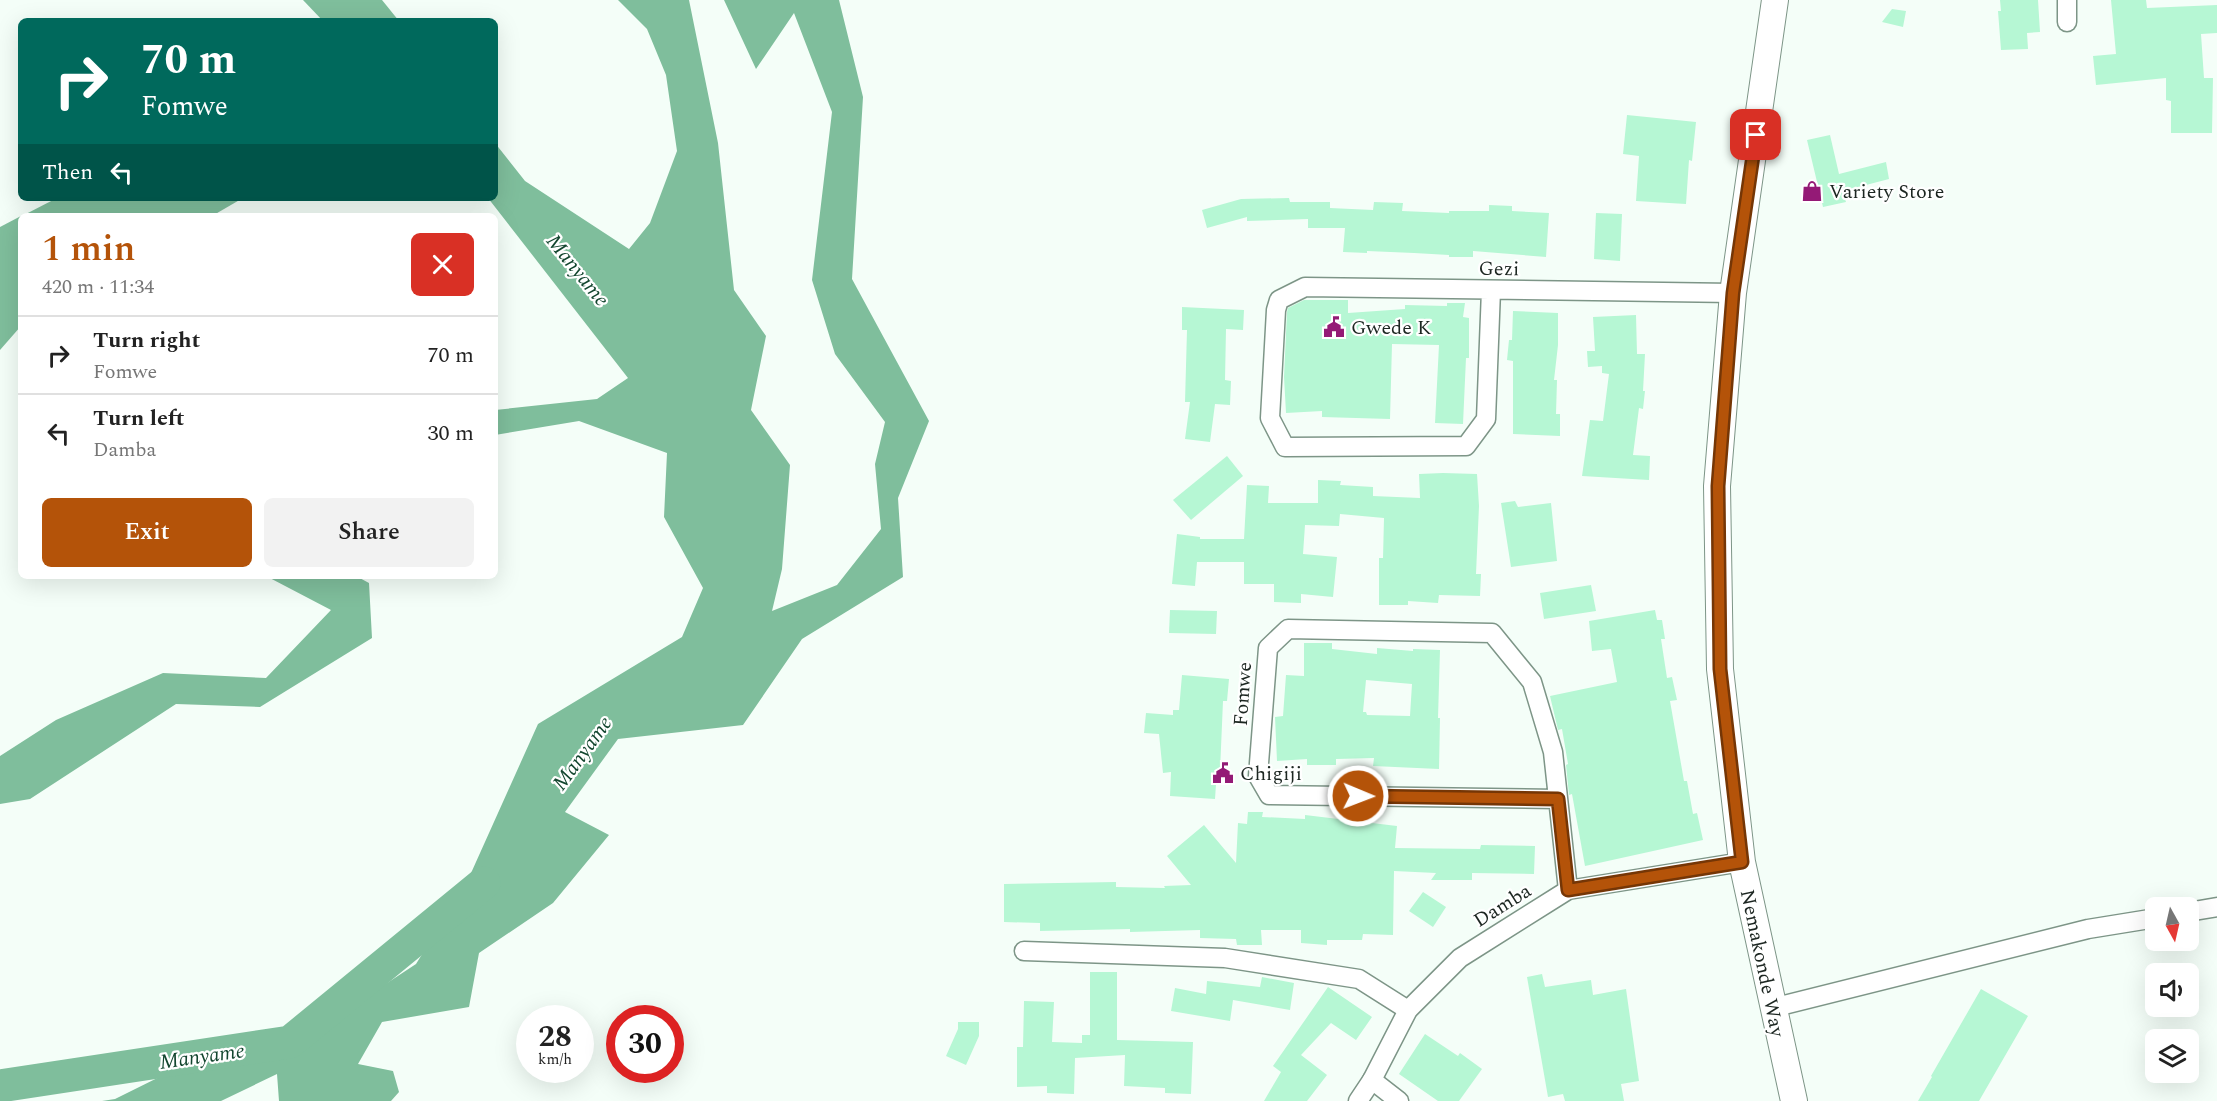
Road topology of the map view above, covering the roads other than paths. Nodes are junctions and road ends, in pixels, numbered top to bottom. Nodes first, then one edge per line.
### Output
1 (1775, 0) edge
2 (2067, 0) edge
3 (2067, 21) dead end
4 (1491, 290) junction
5 (1733, 293) junction
6 (1558, 799) junction
7 (1742, 862) junction
8 (1568, 890) junction
9 (2217, 907) edge
10 (2199, 910) edge
11 (2145, 920) edge
12 (1024, 951) dead end
13 (1772, 1008) junction
14 (1408, 1010) junction
15 (1372, 1080) junction
16 (1358, 1101) edge
17 (1400, 1101) edge
18 (1794, 1101) edge

1 - 5 street, Nemakonde Way
2 - 3 street
4 - 4 street, Gezi
4 - 5 street, Gezi
5 - 7 street, Nemakonde Way
6 - 6 street, Fomwe
6 - 8 street, Fomwe
7 - 8 street, Damba
7 - 13 street, Nemakonde Way
8 - 14 street, Damba
9 - 10 street
11 - 13 street
12 - 14 street
13 - 18 street, Nemakonde Way
14 - 15 street, Damba
15 - 16 street, Damba
15 - 17 street

